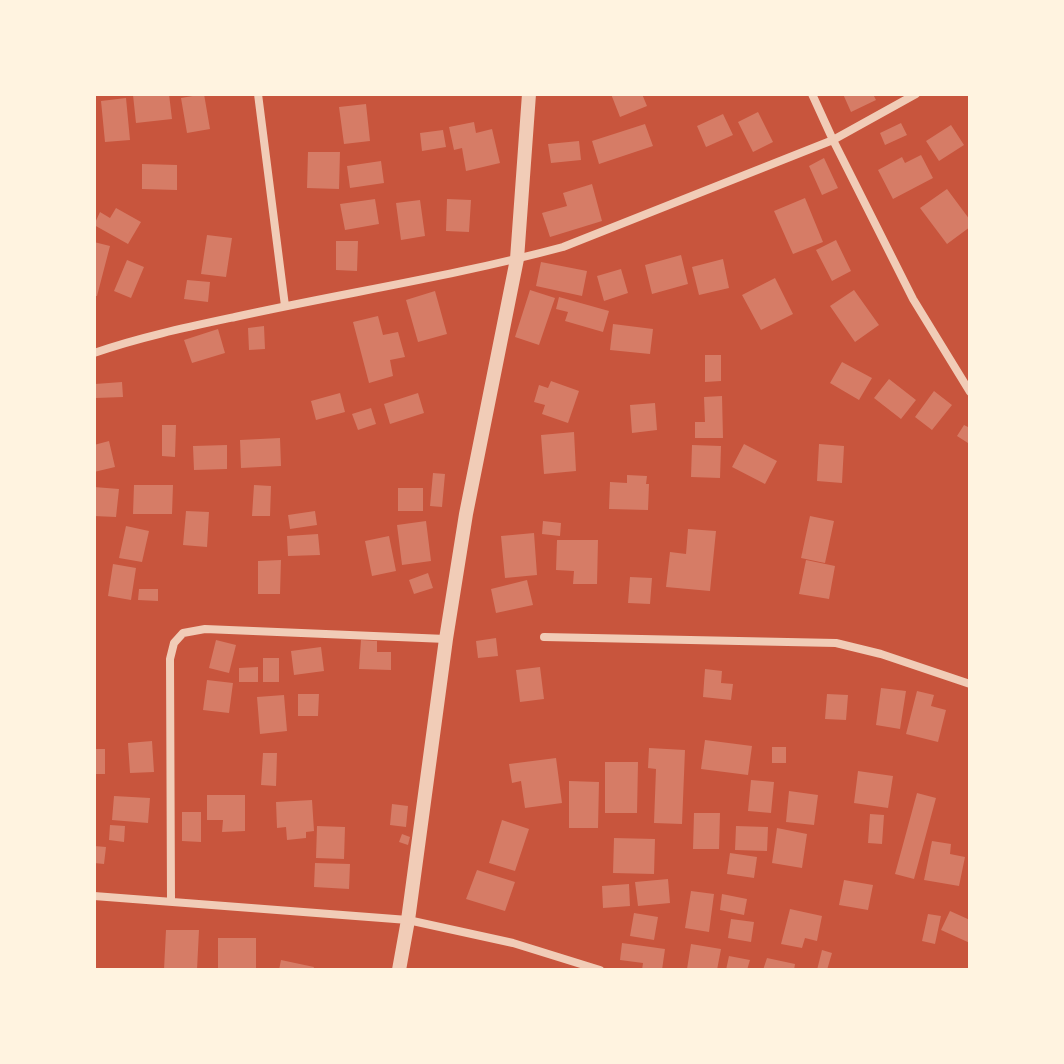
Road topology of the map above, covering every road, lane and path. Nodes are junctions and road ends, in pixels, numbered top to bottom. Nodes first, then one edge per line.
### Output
1 (258, 94) edge
2 (529, 94) edge
3 (812, 94) edge
4 (916, 94) edge
5 (833, 140) junction
6 (517, 259) junction
7 (285, 306) junction
8 (94, 353) edge
9 (970, 392) edge
10 (544, 637) dead end
11 (446, 639) junction
12 (970, 684) edge
13 (94, 896) edge
14 (171, 901) junction
15 (408, 920) junction
16 (399, 970) edge
17 (600, 970) edge

1 - 7 street
2 - 6 street
3 - 5 street
4 - 5 street
5 - 6 street
5 - 9 street
6 - 7 street
6 - 11 street
7 - 8 street
10 - 12 street
11 - 14 street
11 - 15 street
13 - 14 street
14 - 15 street
15 - 16 street
15 - 17 street

